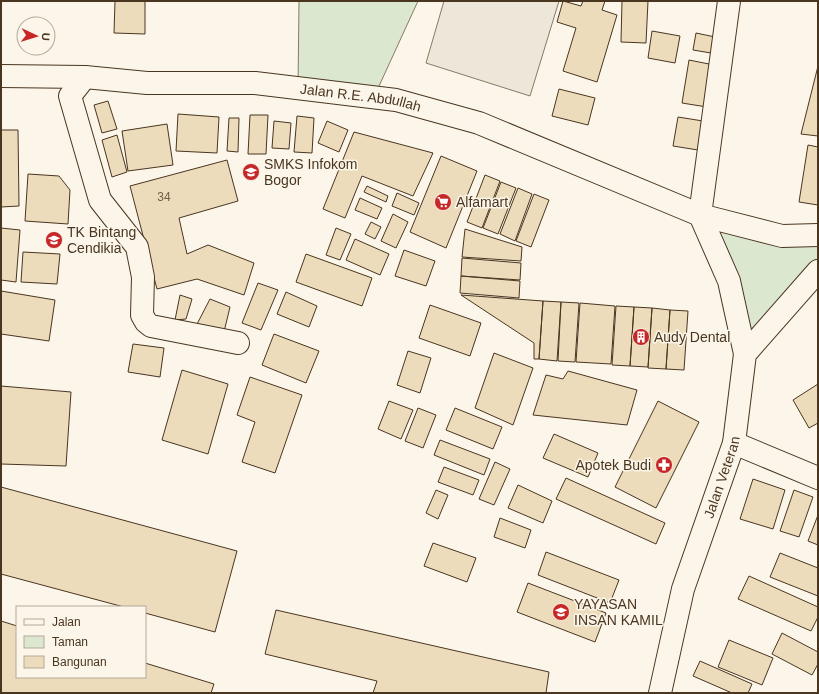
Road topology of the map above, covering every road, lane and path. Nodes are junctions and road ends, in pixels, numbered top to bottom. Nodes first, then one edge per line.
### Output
1 (729, 1) edge
2 (1, 76) edge
3 (85, 77) junction
4 (700, 215) junction
5 (818, 235) edge
6 (814, 276) edge
7 (238, 343) dead end
8 (745, 354) junction
9 (734, 443) junction
10 (818, 478) edge
11 (660, 693) edge

1 - 4 main road
2 - 3 main road, Jalan R.E. Abdullah
3 - 4 main road, Jalan R.E. Abdullah
3 - 7 main road
4 - 5 main road, Jalan R.E. Abdullah
4 - 8 main road
6 - 8 main road
8 - 9 main road, Jalan Veteran
9 - 10 main road
9 - 11 main road, Jalan Veteran

